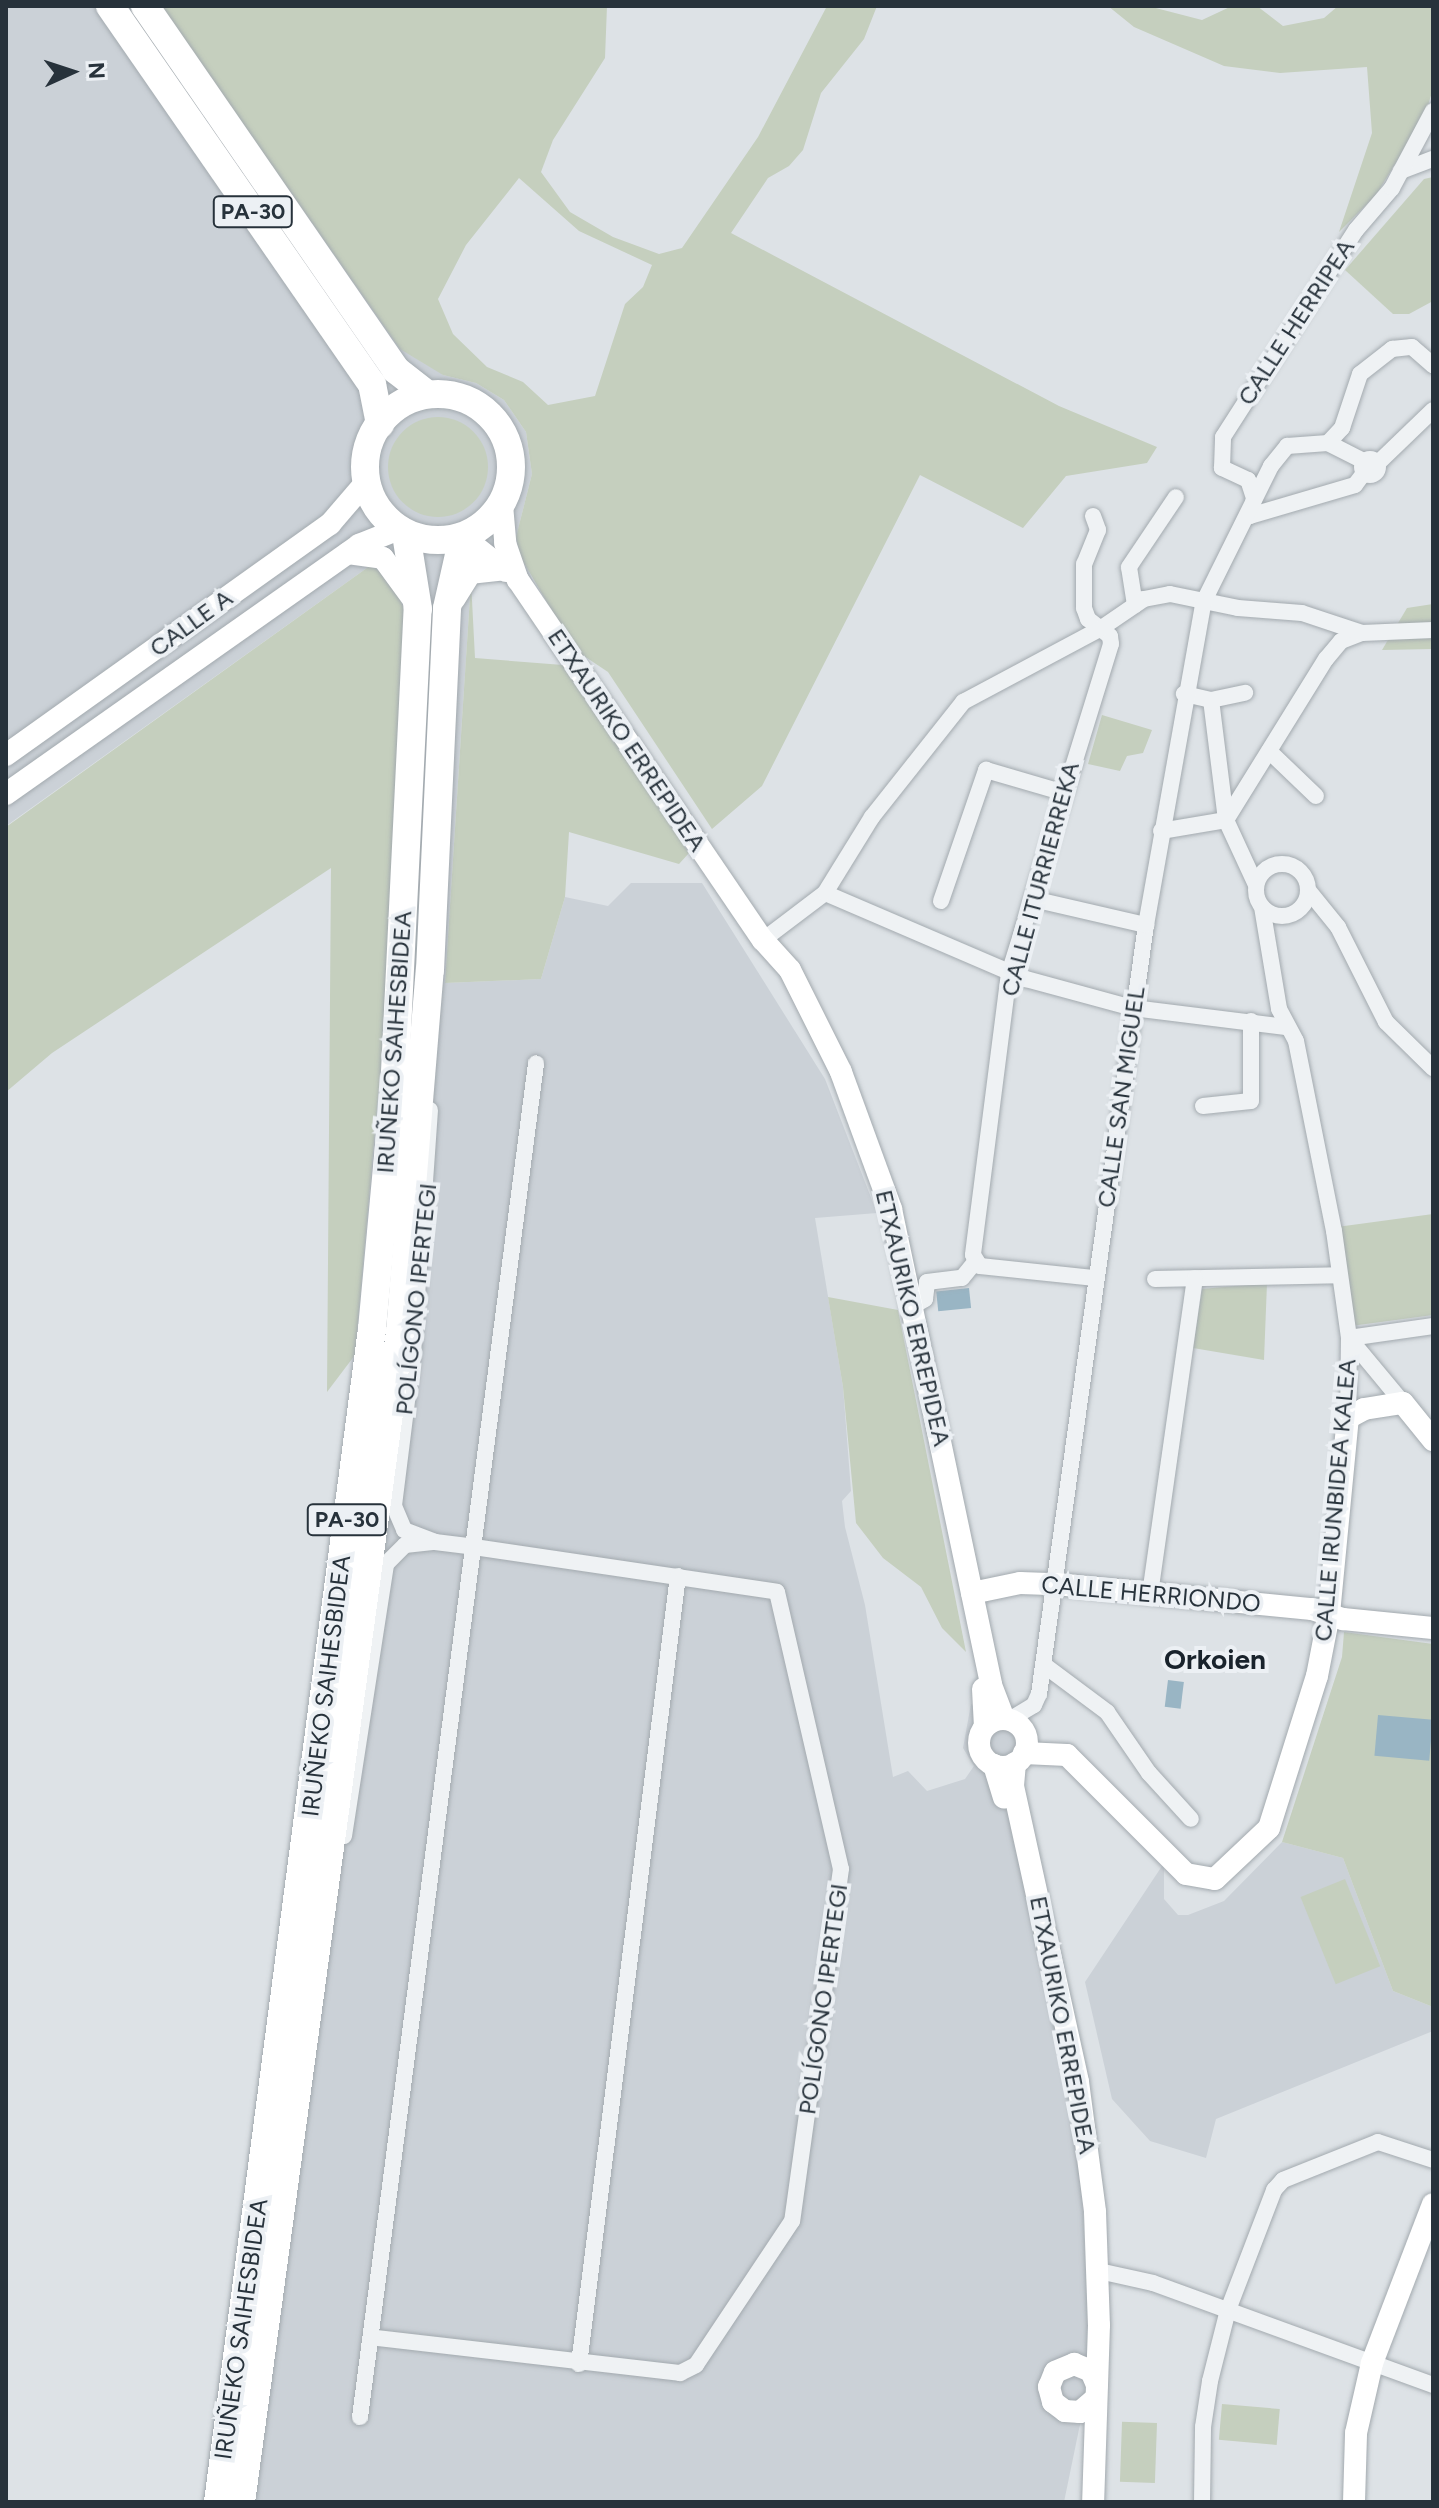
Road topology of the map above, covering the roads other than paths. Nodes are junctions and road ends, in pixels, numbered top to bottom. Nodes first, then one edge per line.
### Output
1 (110, 6) edge
2 (145, 6) edge
3 (1433, 111) edge
4 (1433, 159) edge
5 (1401, 171) junction
6 (1433, 365) edge
7 (427, 394) junction
8 (1433, 410) edge
9 (380, 424) junction
10 (1328, 443) junction
11 (1368, 466) junction
12 (367, 481) junction
13 (1176, 497) dead end
14 (502, 505) junction
15 (1093, 516) dead end
16 (1250, 516) junction
17 (402, 532) junction
18 (463, 537) junction
19 (348, 553) junction
20 (508, 573) junction
21 (1204, 601) junction
22 (1135, 605) junction
23 (447, 608) junction
24 (418, 609) junction
25 (1100, 629) junction
26 (1433, 630) edge
27 (1362, 633) junction
28 (1245, 693) dead end
29 (1184, 694) junction
30 (1211, 700) junction
31 (1269, 751) junction
32 (6, 755) edge
33 (1061, 792) junction
34 (6, 794) edge
35 (1316, 796) dead end
36 (1226, 820) junction
37 (1161, 831) junction
38 (1256, 885) junction
39 (1308, 890) junction
40 (825, 893) junction
41 (941, 901) dead end
42 (1046, 902) dead end
43 (1262, 907) junction
44 (1146, 925) junction
45 (763, 940) junction
46 (1009, 973) junction
47 (1133, 1008) junction
48 (1251, 1021) junction
49 (1286, 1027) junction
50 (425, 1031) junction
51 (536, 1063) dead end
52 (1433, 1068) edge
53 (1203, 1106) dead end
54 (975, 1262) junction
55 (1339, 1275) junction
56 (1095, 1278) junction
57 (1195, 1278) junction
58 (1155, 1279) dead end
59 (913, 1306) junction
60 (1433, 1326) edge
61 (1349, 1338) junction
62 (1403, 1403) junction
63 (1348, 1418) junction
64 (1433, 1440) edge
65 (435, 1542) junction
66 (474, 1547) junction
67 (678, 1576) junction
68 (1056, 1584) junction
69 (972, 1593) junction
70 (1150, 1594) junction
71 (1329, 1614) junction
72 (1433, 1628) edge
73 (1044, 1665) junction
74 (999, 1722) junction
75 (1011, 1760) junction
76 (1191, 1819) dead end
77 (307, 2025) junction
78 (1433, 2160) edge
79 (1433, 2204) edge
80 (1099, 2271) junction
81 (1228, 2310) junction
82 (371, 2337) junction
83 (1372, 2363) junction
84 (579, 2364) junction
85 (1079, 2364) junction
86 (1433, 2385) edge
87 (1096, 2392) junction
88 (1072, 2413) junction
89 (360, 2417) dead end
90 (1094, 2449) junction
91 (218, 2502) edge
92 (241, 2502) edge
93 (1093, 2502) edge
94 (1202, 2502) edge
95 (1354, 2502) edge

1 - 9 highway, PA-30
2 - 7 highway, PA-30
3 - 5 street, CALLE HERRIPEA
4 - 5 street
5 - 16 street, CALLE HERRIPEA
6 - 10 street
7 - 9 highway
7 - 14 highway, PA-30
8 - 11 street
9 - 12 highway, PA-30
10 - 11 street
10 - 16 street, CALLE SAN MIGUEL
11 - 16 street
12 - 17 highway
12 - 32 street, CALLE A
13 - 22 street
14 - 18 highway
14 - 20 street, ETXAURIKO ERREPIDEA
15 - 25 street, CALLE ITURRIERREKA
16 - 21 street, CALLE SAN MIGUEL
17 - 18 highway
17 - 19 street, CALLE A
17 - 24 highway, IRUÑEKO SAIHESBIDEA / PA-30
18 - 20 street, ETXAURIKO ERREPIDEA
18 - 23 highway, IRUÑEKO SAIHESBIDEA / PA-30
19 - 24 street
19 - 34 street, CALLE A
20 - 23 highway, IRUÑEKO SAIHESBIDEA / PA-30
20 - 45 street, ETXAURIKO ERREPIDEA
21 - 22 street
21 - 27 street
21 - 29 street, CALLE SAN MIGUEL
22 - 25 street
23 - 50 highway, IRUÑEKO SAIHESBIDEA / PA-30
24 - 91 highway, IRUÑEKO SAIHESBIDEA / PA-30
25 - 33 street, CALLE ITURRIERREKA
25 - 40 street
26 - 27 street
27 - 31 street
28 - 30 street
29 - 30 street
29 - 37 street, CALLE SAN MIGUEL
30 - 36 street
31 - 35 street
31 - 36 street
33 - 41 street
33 - 46 street, CALLE ITURRIERREKA
36 - 37 street
36 - 38 street
37 - 44 street, CALLE SAN MIGUEL
38 - 39 street
38 - 43 street
39 - 43 street
39 - 52 street
40 - 45 street
40 - 46 street
42 - 44 street
43 - 49 street, CALLE IRUNBIDEA KALEA
44 - 47 street, CALLE SAN MIGUEL
45 - 59 street, ETXAURIKO ERREPIDEA
45 - 74 street, ETXAURIKO ERREPIDEA
46 - 47 street
46 - 54 street, CALLE ITURRIERREKA
47 - 48 street
47 - 56 street, CALLE SAN MIGUEL
48 - 49 street
48 - 53 street
49 - 55 street, CALLE IRUNBIDEA KALEA
50 - 65 street, POLÍGONO IPERTEGI
50 - 77 highway, IRUÑEKO SAIHESBIDEA / PA-30
51 - 66 street
54 - 56 street
54 - 59 street
55 - 57 street
55 - 61 street, CALLE IRUNBIDEA KALEA
56 - 68 street, CALLE SAN MIGUEL
57 - 58 street
57 - 70 street
59 - 69 street, ETXAURIKO ERREPIDEA
60 - 61 street
61 - 62 street
61 - 63 street, CALLE IRUNBIDEA KALEA
62 - 63 street
62 - 64 street
63 - 71 street, CALLE IRUNBIDEA KALEA
65 - 66 street, POLÍGONO IPERTEGI
65 - 77 street, POLÍGONO IPERTEGI
66 - 67 street, POLÍGONO IPERTEGI
66 - 82 street
67 - 84 street
67 - 84 street, POLÍGONO IPERTEGI
68 - 69 street, CALLE HERRIONDO
68 - 70 street, CALLE HERRIONDO
68 - 73 street, CALLE SAN MIGUEL
69 - 74 street, ETXAURIKO ERREPIDEA
70 - 71 street, CALLE HERRIONDO
71 - 72 street, CALLE HERRIONDO
71 - 75 street, CALLE IRUNBIDEA KALEA
73 - 74 street, CALLE SAN MIGUEL
73 - 76 street
74 - 75 street
74 - 75 street
75 - 80 street, ETXAURIKO ERREPIDEA
75 - 85 street, ETXAURIKO ERREPIDEA
77 - 92 highway, IRUÑEKO SAIHESBIDEA / PA-30
78 - 81 street
79 - 83 street
80 - 81 street
80 - 87 street, ETXAURIKO ERREPIDEA
81 - 83 street
81 - 94 street
82 - 84 street, POLÍGONO IPERTEGI
82 - 89 street
83 - 86 street
83 - 95 street
85 - 87 street
85 - 88 street
87 - 88 street
87 - 90 street, ETXAURIKO ERREPIDEA
88 - 90 street
90 - 93 street, ETXAURIKO ERREPIDEA

